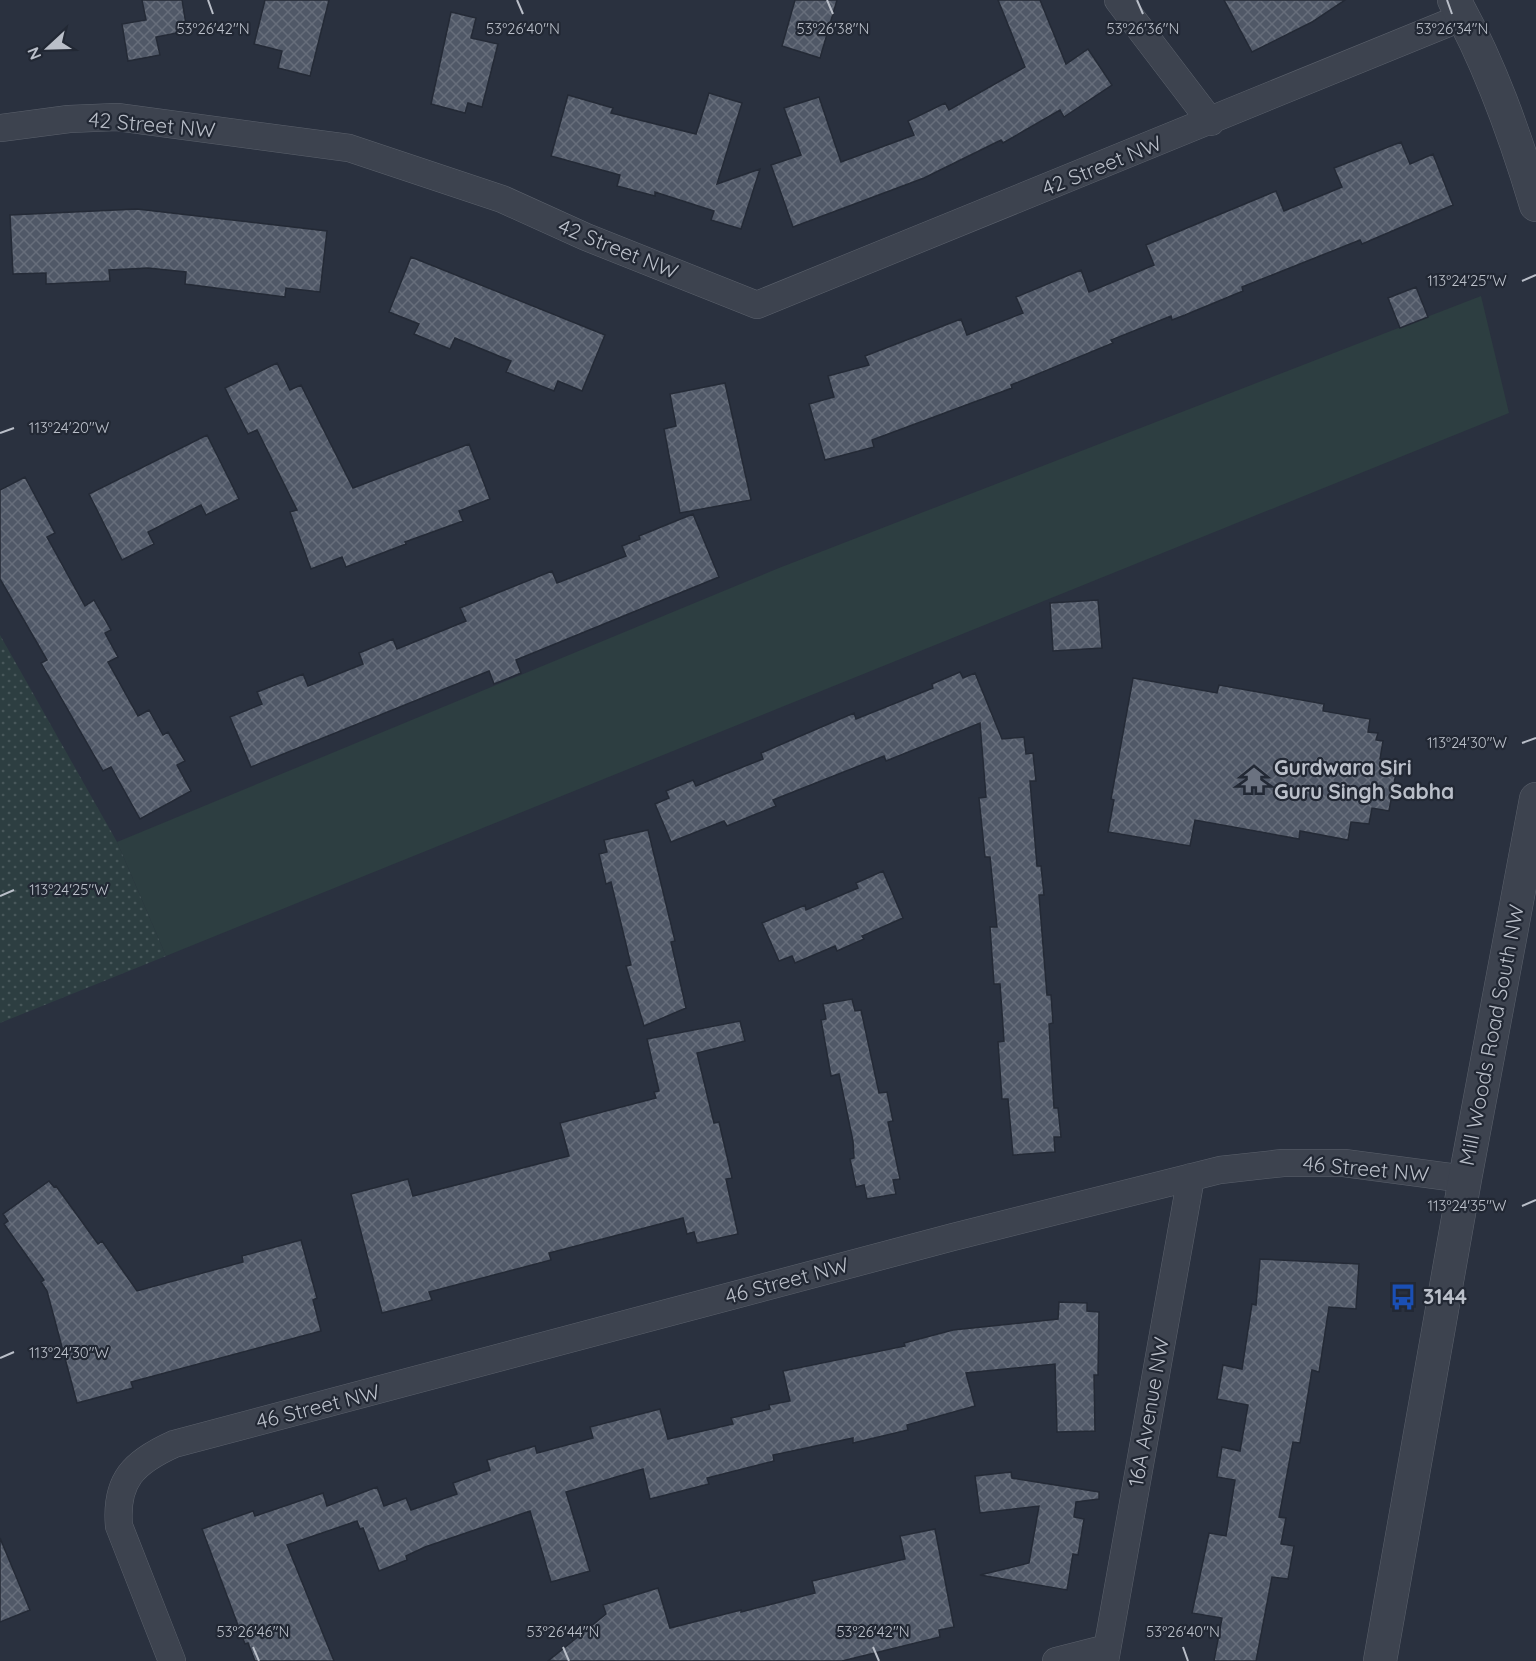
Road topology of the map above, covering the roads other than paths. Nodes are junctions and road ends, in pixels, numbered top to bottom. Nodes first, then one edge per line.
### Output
1 (1118, 0) edge
2 (1458, 8) edge
3 (1211, 122) junction
4 (0, 128) edge
5 (1536, 205) edge
6 (1536, 799) edge
7 (1191, 1177) junction
8 (1465, 1179) junction
9 (1106, 1654) edge
10 (172, 1661) edge
11 (1056, 1661) edge
12 (1380, 1661) edge

1 - 3 street
2 - 3 street, 42 Street NW
2 - 5 street
3 - 4 street, 42 Street NW
6 - 8 street, Mill Woods Road South NW
7 - 8 street, 46 Street NW
7 - 9 street, 16A Avenue NW
7 - 10 street, 46 Street NW
8 - 12 street, Mill Woods Road South NW
9 - 11 street, 16A Avenue NW

